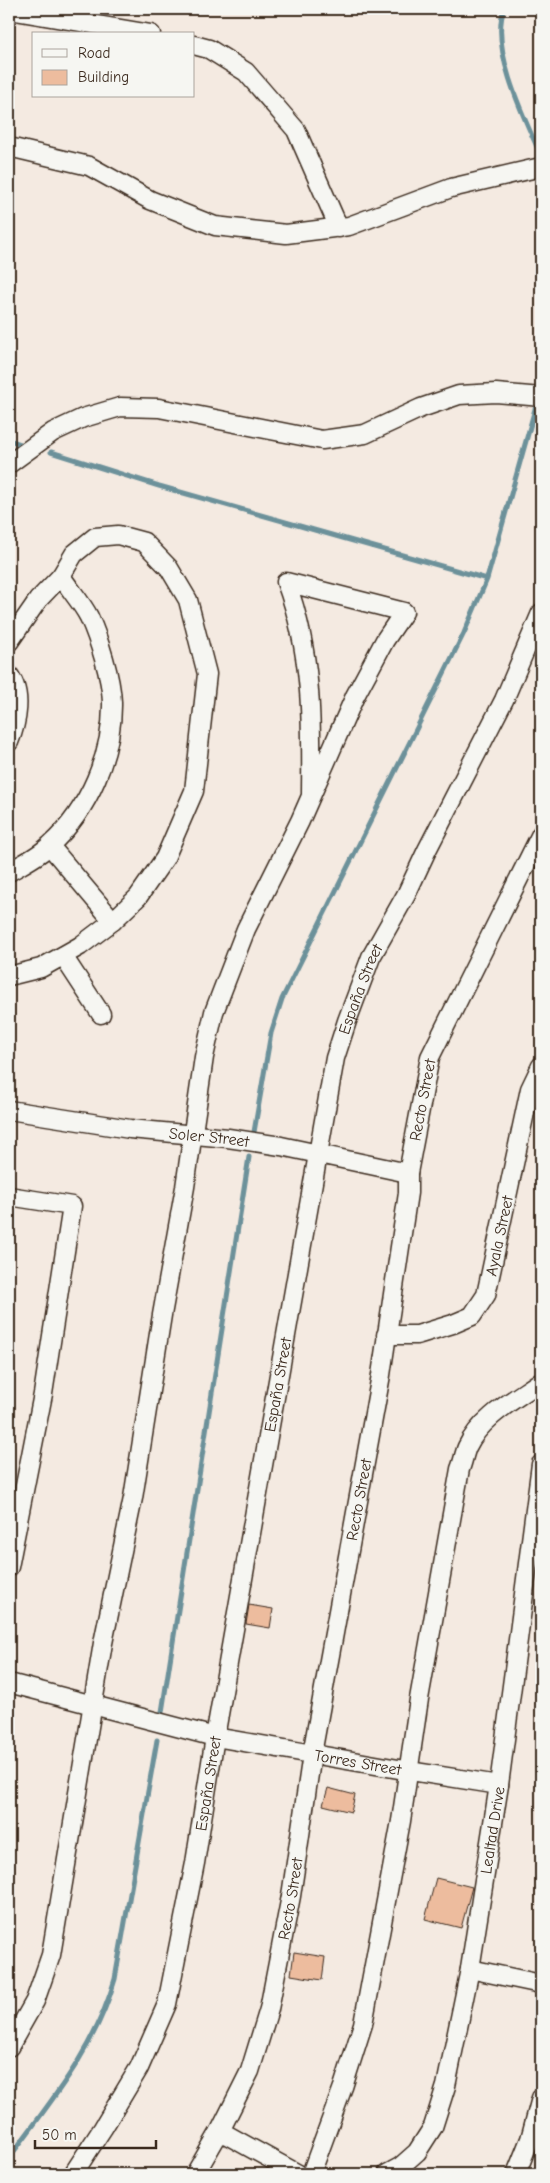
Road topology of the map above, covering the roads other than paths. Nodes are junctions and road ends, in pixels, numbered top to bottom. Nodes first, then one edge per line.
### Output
1 (9, 10) edge
2 (139, 32) edge
3 (195, 45) edge
4 (9, 147) edge
5 (538, 167) edge
6 (339, 228) junction
7 (536, 396) edge
8 (9, 464) edge
9 (61, 576) junction
10 (541, 616) edge
11 (9, 642) edge
12 (9, 675) edge
13 (9, 742) edge
14 (312, 794) junction
15 (541, 834) edge
16 (50, 846) junction
17 (9, 872) edge
18 (113, 921) junction
19 (63, 956) junction
20 (9, 976) edge
21 (101, 1014) dead end
22 (541, 1066) edge
23 (9, 1110) edge
24 (193, 1135) junction
25 (318, 1155) junction
26 (408, 1173) junction
27 (9, 1196) edge
28 (386, 1335) junction
29 (541, 1381) edge
30 (541, 1464) edge
31 (9, 1567) edge
32 (9, 1683) edge
33 (92, 1705) junction
34 (215, 1737) junction
35 (312, 1754) junction
36 (410, 1771) junction
37 (499, 1785) junction
38 (470, 1969) junction
39 (541, 1984) edge
40 (9, 2047) edge
41 (541, 2098) edge
42 (220, 2131) junction
43 (73, 2174) edge
44 (195, 2174) edge
45 (298, 2174) edge
46 (311, 2174) edge
47 (387, 2174) edge
48 (516, 2174) edge

1 - 2 street
3 - 6 street
4 - 6 street
5 - 6 street
7 - 8 street
9 - 11 street
9 - 16 street
9 - 18 street
10 - 25 street, España Street
12 - 13 street
14 - 14 street
14 - 24 street
15 - 26 street, Recto Street
16 - 17 street
16 - 18 street
18 - 19 street
19 - 20 street
19 - 21 street
22 - 28 street, Ayala Street
23 - 24 street, Soler Street
24 - 25 street, Soler Street
24 - 33 street
25 - 26 street, Soler Street
25 - 34 street, España Street
26 - 28 street, Recto Street
27 - 31 street
28 - 35 street, Recto Street
29 - 36 street
30 - 37 street, Lealtad Drive
32 - 33 street, Torres Street
33 - 34 street, Torres Street
33 - 40 street
34 - 35 street, Torres Street
34 - 43 street, España Street
35 - 36 street, Torres Street
35 - 42 street, Recto Street
36 - 37 street, Torres Street
36 - 46 street
37 - 38 street, Lealtad Drive
38 - 39 street
38 - 47 street, Lealtad Drive
41 - 48 street
42 - 44 street, Recto Street
42 - 45 street

